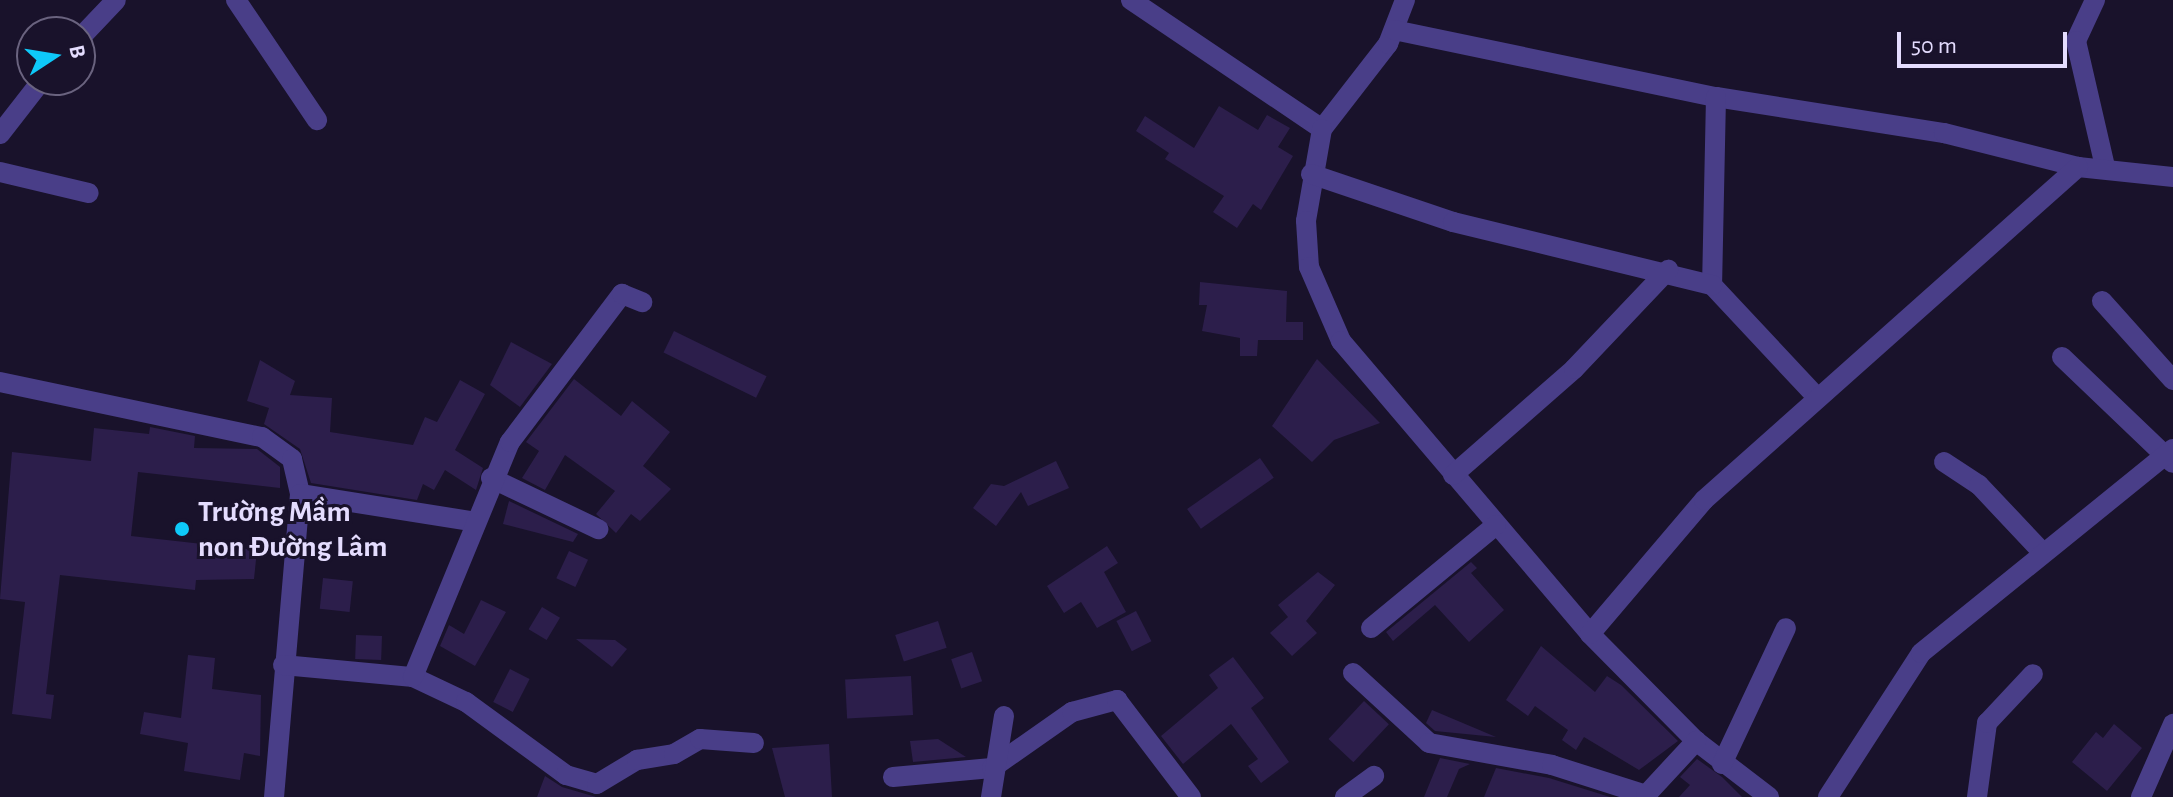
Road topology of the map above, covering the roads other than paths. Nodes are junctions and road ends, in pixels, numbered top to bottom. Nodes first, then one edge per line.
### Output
1 (116, 0) edge
2 (236, 0) edge
3 (1131, 0) edge
4 (1405, 0) edge
5 (2095, 0) edge
6 (96, 21) edge
7 (1394, 30) junction
8 (30, 96) edge
9 (1716, 97) junction
10 (317, 120) dead end
11 (1322, 129) junction
12 (0, 134) edge
13 (2078, 167) junction
14 (2105, 167) junction
15 (0, 172) edge
16 (1311, 174) junction
17 (2173, 177) edge
18 (89, 193) dead end
19 (1668, 270) junction
20 (1712, 285) junction
21 (2102, 301) dead end
22 (642, 302) dead end
23 (2062, 357) dead end
24 (2173, 380) edge
25 (0, 382) edge
26 (1815, 395) junction
27 (2170, 456) edge
28 (1944, 462) dead end
29 (1453, 475) junction
30 (491, 478) junction
31 (300, 494) junction
32 (476, 522) junction
33 (1496, 525) junction
34 (598, 529) dead end
35 (2043, 553) junction
36 (1371, 628) dead end
37 (1786, 628) dead end
38 (1590, 634) junction
39 (283, 665) junction
40 (1353, 673) dead end
41 (2033, 674) dead end
42 (413, 677) junction
43 (1004, 716) dead end
44 (2173, 724) edge
45 (1696, 741) junction
46 (754, 743) dead end
47 (1722, 764) junction
48 (992, 768) junction
49 (1374, 776) dead end
50 (893, 777) dead end
51 (1756, 793) edge
52 (274, 797) edge
53 (991, 797) edge
54 (1191, 797) edge
55 (1345, 797) edge
56 (1828, 797) edge
57 (1977, 797) edge
58 (2141, 797) edge

1 - 6 street
2 - 10 street
3 - 11 street
4 - 7 street
5 - 14 street
7 - 9 street
7 - 11 street
8 - 12 street
9 - 13 street
9 - 20 street
11 - 16 street
13 - 14 street
13 - 26 street
14 - 17 street
15 - 18 street
16 - 19 street
16 - 29 street
19 - 20 street
19 - 29 street
20 - 26 street
21 - 24 street
22 - 30 street
23 - 27 street
25 - 31 street
26 - 38 street
27 - 35 street
28 - 35 street
29 - 33 street
30 - 32 street
30 - 34 street
31 - 32 street
31 - 39 street
32 - 42 street
33 - 36 street
33 - 38 street
35 - 56 street
37 - 47 street
38 - 45 street
39 - 42 street
39 - 52 street
40 - 45 street
41 - 57 street
42 - 46 street
43 - 48 street
44 - 58 street
45 - 47 street
47 - 51 street
48 - 50 street
48 - 53 street
48 - 54 street
49 - 55 street

